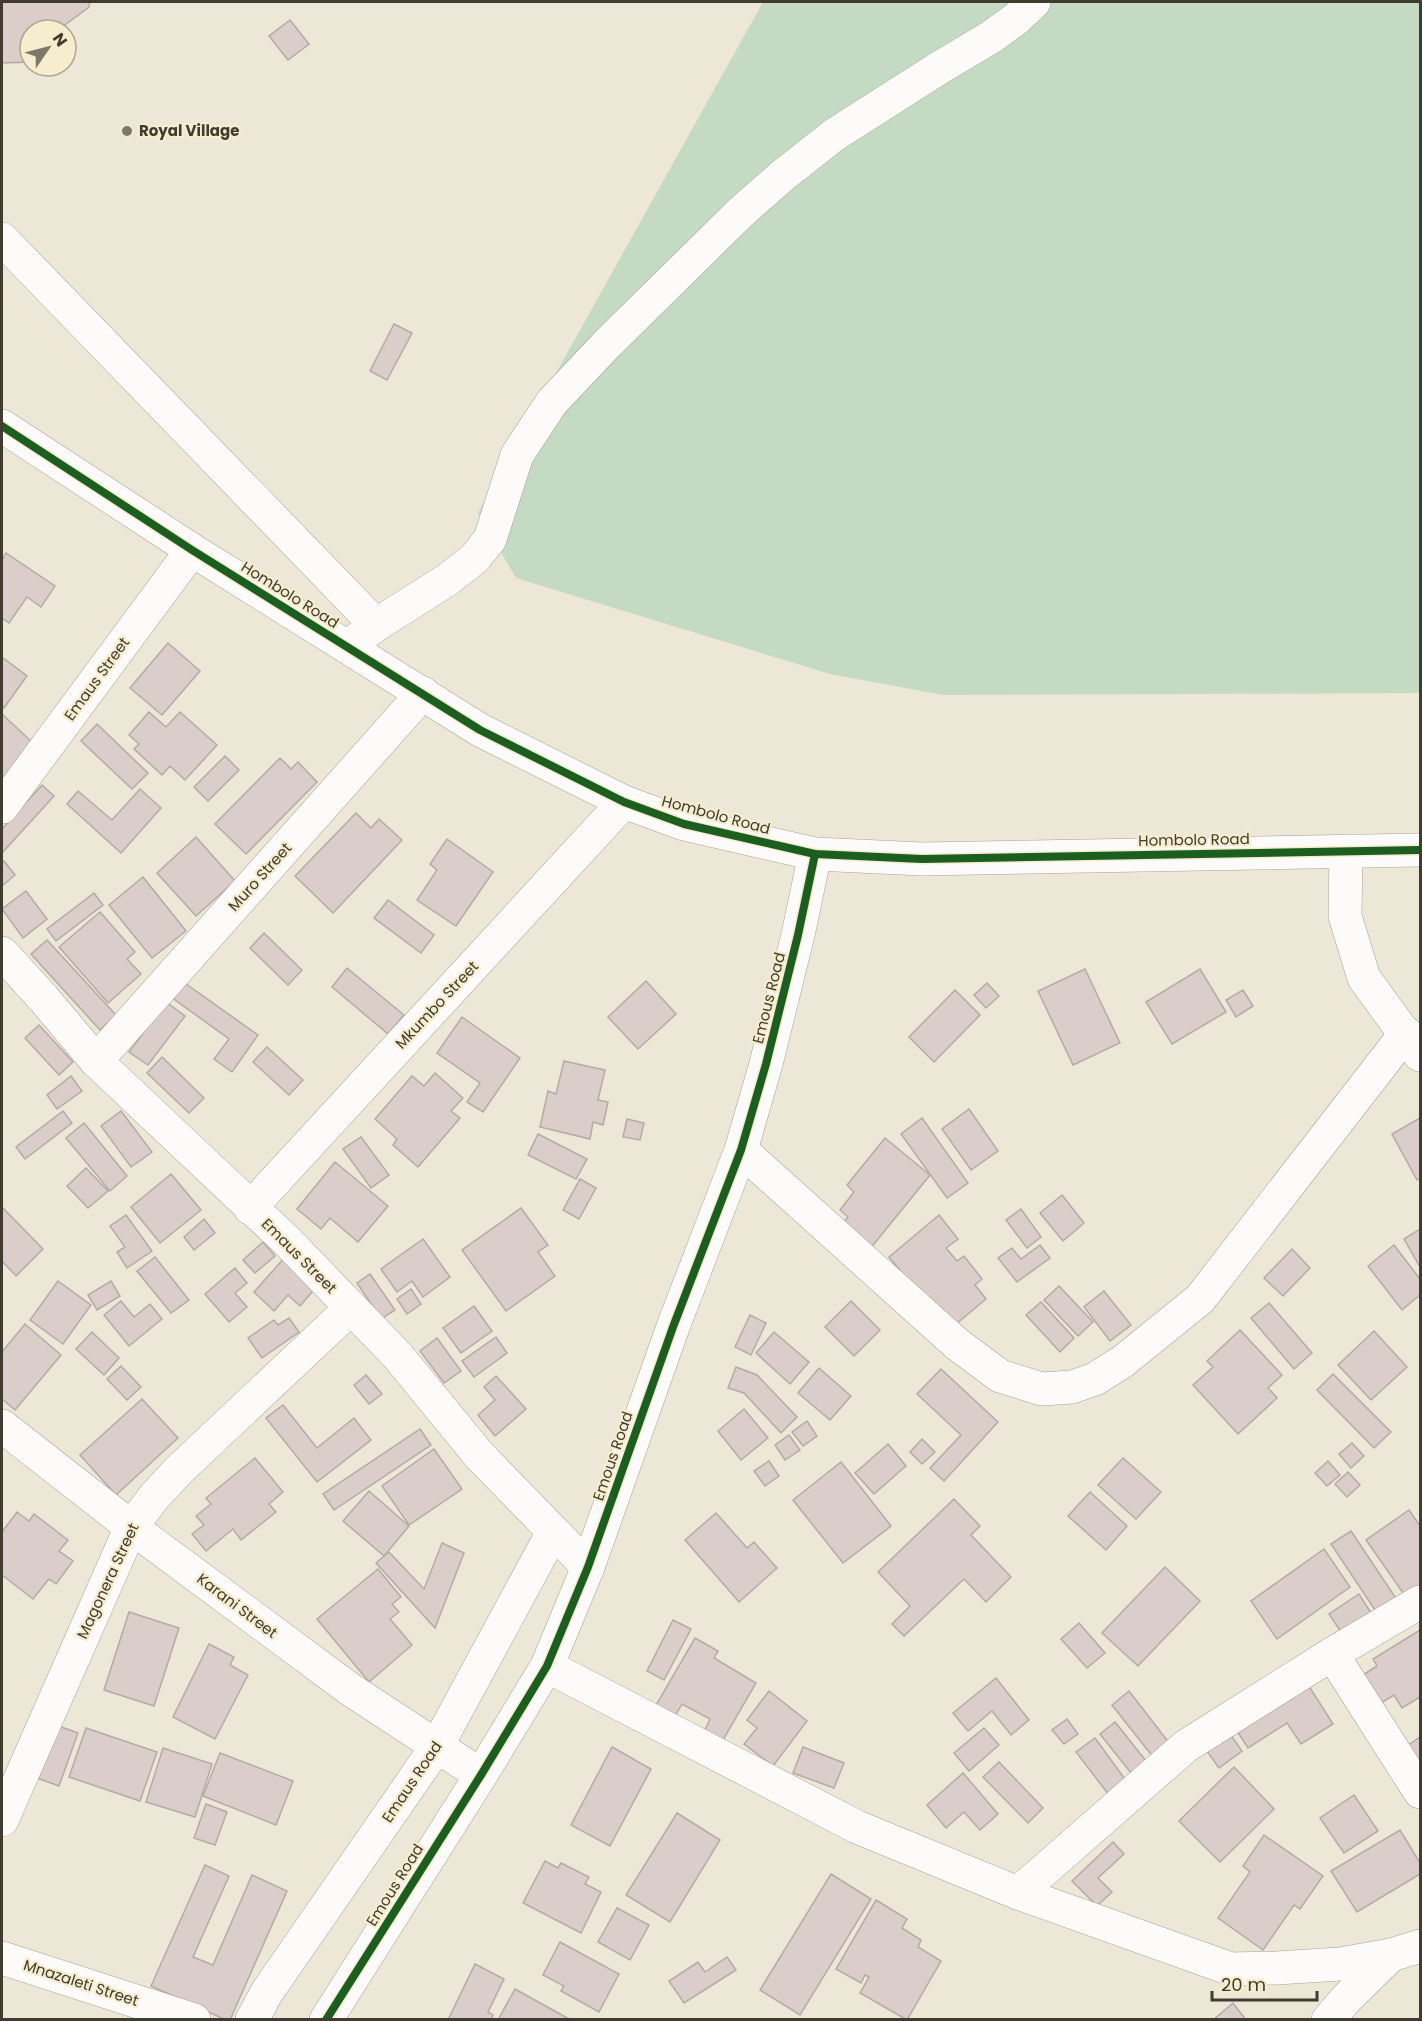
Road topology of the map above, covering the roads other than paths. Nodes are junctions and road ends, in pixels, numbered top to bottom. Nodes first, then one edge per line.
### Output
1 (1034, 2) edge
2 (2, 239) edge
3 (2, 426) edge
4 (192, 550) junction
5 (376, 625) junction
6 (347, 647) junction
7 (423, 693) junction
8 (624, 802) junction
9 (2, 807) edge
10 (1420, 850) edge
11 (1346, 851) junction
12 (815, 854) junction
13 (2, 953) edge
14 (1414, 1044) edge
15 (96, 1061) junction
16 (741, 1150) junction
17 (250, 1208) junction
18 (351, 1308) junction
19 (2, 1426) edge
20 (131, 1527) junction
21 (553, 1532) junction
22 (588, 1567) junction
23 (1420, 1602) edge
24 (1332, 1654) junction
25 (547, 1666) junction
26 (437, 1746) junction
27 (481, 1775) junction
28 (1420, 1792) edge
29 (2, 1820) edge
30 (1018, 1893) junction
31 (1406, 1951) edge
32 (2, 1958) edge
33 (194, 2019) edge
34 (252, 2019) edge
35 (326, 2019) edge
36 (1328, 2019) edge

1 - 5 street
2 - 5 street
3 - 4 street, Hombolo Road
4 - 6 street, Hombolo Road
4 - 9 street, Emaus Street
5 - 6 street
6 - 7 street, Hombolo Road
7 - 8 street, Hombolo Road
7 - 15 street, Muro Street
8 - 12 street, Hombolo Road
8 - 17 street, Mkumbo Street
10 - 11 street, Hombolo Road
11 - 12 street, Hombolo Road
11 - 14 street
12 - 16 street, Emous Road
13 - 15 street, Emaus Street
14 - 16 street
15 - 17 street, Emaus Street
16 - 22 street, Emous Road
17 - 18 street, Emaus Street
18 - 20 street, Magonera Street
18 - 21 street, Emaus Street
19 - 20 street, Karani Street
20 - 26 street, Karani Street
20 - 29 street, Magonera Street
21 - 22 street, Emaus Street
21 - 26 street, Emaus Road
22 - 25 street, Emous Road
23 - 24 street
24 - 28 street
24 - 30 street
25 - 27 street, Emous Road
25 - 30 street
26 - 27 street, Karani Street
26 - 34 street, Emaus Road
27 - 35 street, Emous Road
30 - 31 street
31 - 36 street
32 - 33 street, Mnazaleti Street

